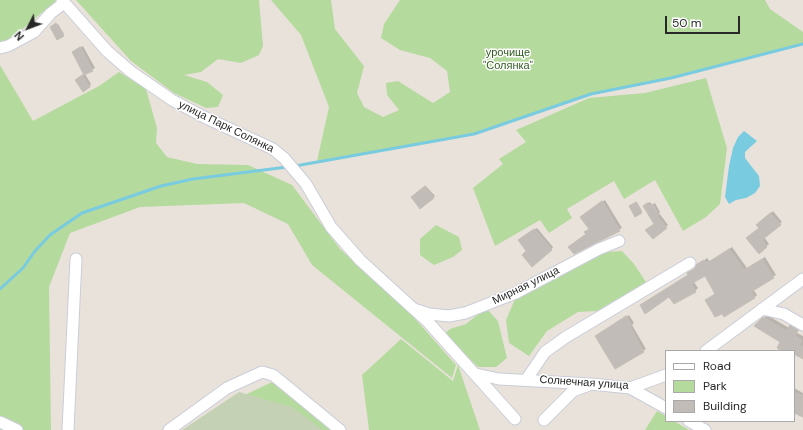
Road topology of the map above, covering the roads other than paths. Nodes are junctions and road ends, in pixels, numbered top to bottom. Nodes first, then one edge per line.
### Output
1 (63, 1) edge
2 (0, 48) edge
3 (619, 241) dead end
4 (76, 259) dead end
5 (690, 263) dead end
6 (803, 279) edge
7 (410, 308) junction
8 (762, 309) junction
9 (803, 325) edge
10 (707, 350) edge
11 (476, 374) junction
12 (665, 375) edge
13 (526, 380) junction
14 (591, 384) junction
15 (630, 388) junction
16 (665, 407) edge
17 (515, 419) dead end
18 (544, 420) dead end
19 (0, 422) edge
20 (691, 422) edge
21 (17, 430) edge
22 (68, 430) edge
23 (169, 430) edge
24 (340, 430) edge
25 (705, 430) edge

1 - 2 street
1 - 7 street, улица Парк Солянка
3 - 7 street, Мирная улица
4 - 22 street
5 - 13 street
6 - 8 street
7 - 11 street, улица Парк Солянка
8 - 9 street
8 - 10 street
11 - 13 street, Солнечная улица
11 - 17 street, улица Парк Солянка
12 - 15 street, Солнечная улица
13 - 14 street, Солнечная улица
14 - 15 street, Солнечная улица
14 - 18 street
15 - 16 street
19 - 21 street
20 - 25 street
23 - 24 street

